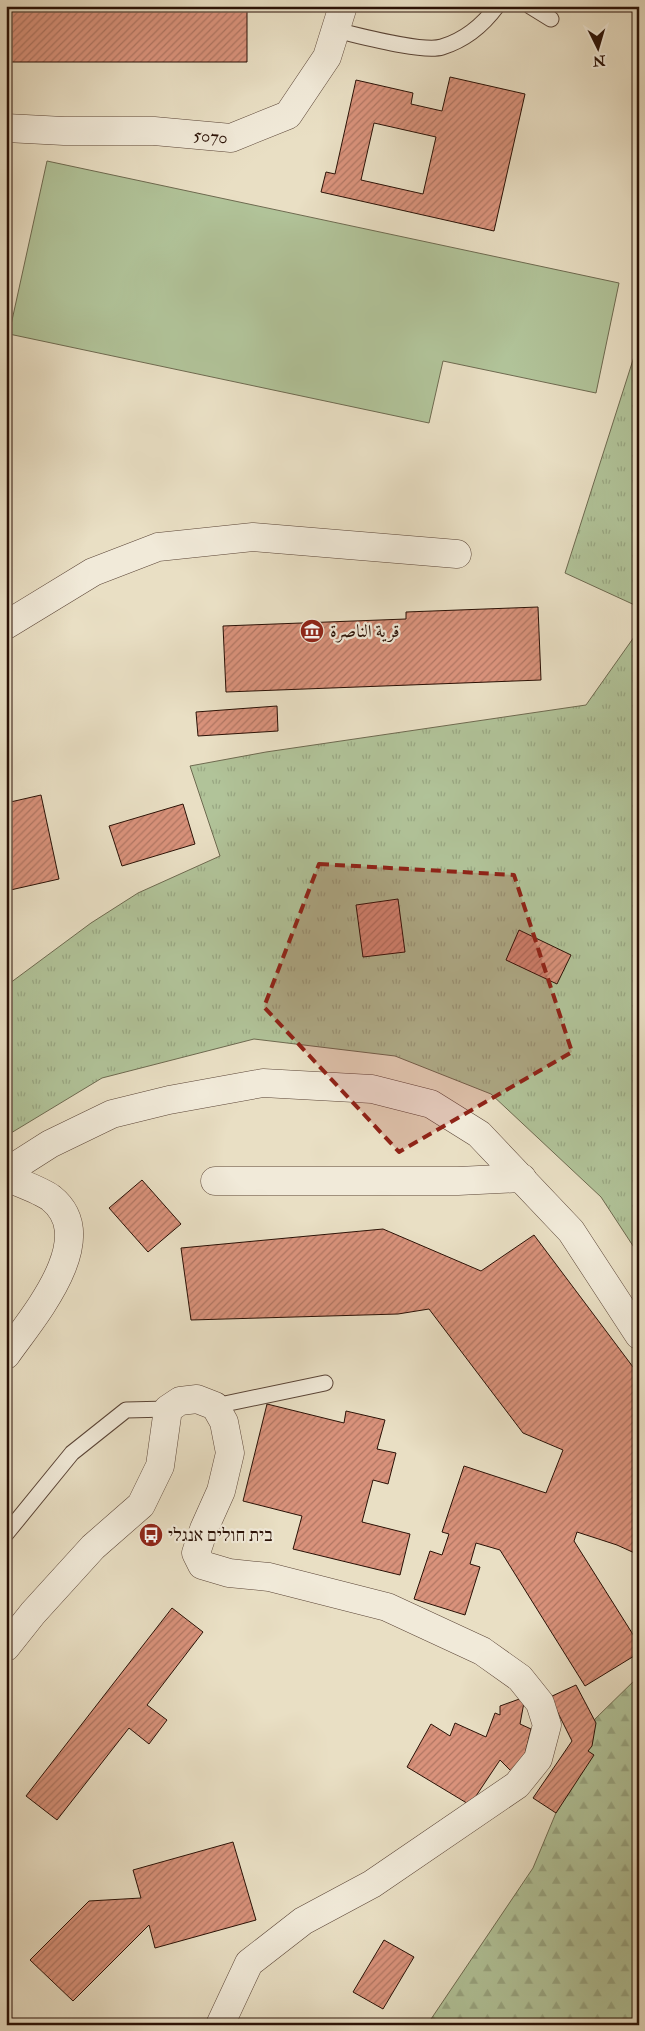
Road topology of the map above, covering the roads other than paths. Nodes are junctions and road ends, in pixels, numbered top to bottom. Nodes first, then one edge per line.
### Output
1 (497, 6) edge
2 (530, 6) edge
3 (339, 18) edge
4 (551, 19) dead end
5 (6, 128) edge
6 (456, 554) dead end
7 (6, 625) edge
8 (6, 1172) edge
9 (6, 1177) edge
10 (522, 1178) junction
11 (215, 1181) dead end
12 (639, 1336) edge
13 (6, 1355) edge
14 (325, 1383) dead end
15 (215, 1406) junction
16 (168, 1410) junction
17 (6, 1534) edge
18 (6, 1647) edge
19 (220, 2025) edge

1 - 3 lane
2 - 4 lane
3 - 5 street, 5070
6 - 7 street
8 - 10 street
9 - 13 street
10 - 11 street
10 - 12 street
14 - 15 lane
15 - 16 street
15 - 19 street
16 - 17 lane
16 - 18 street

